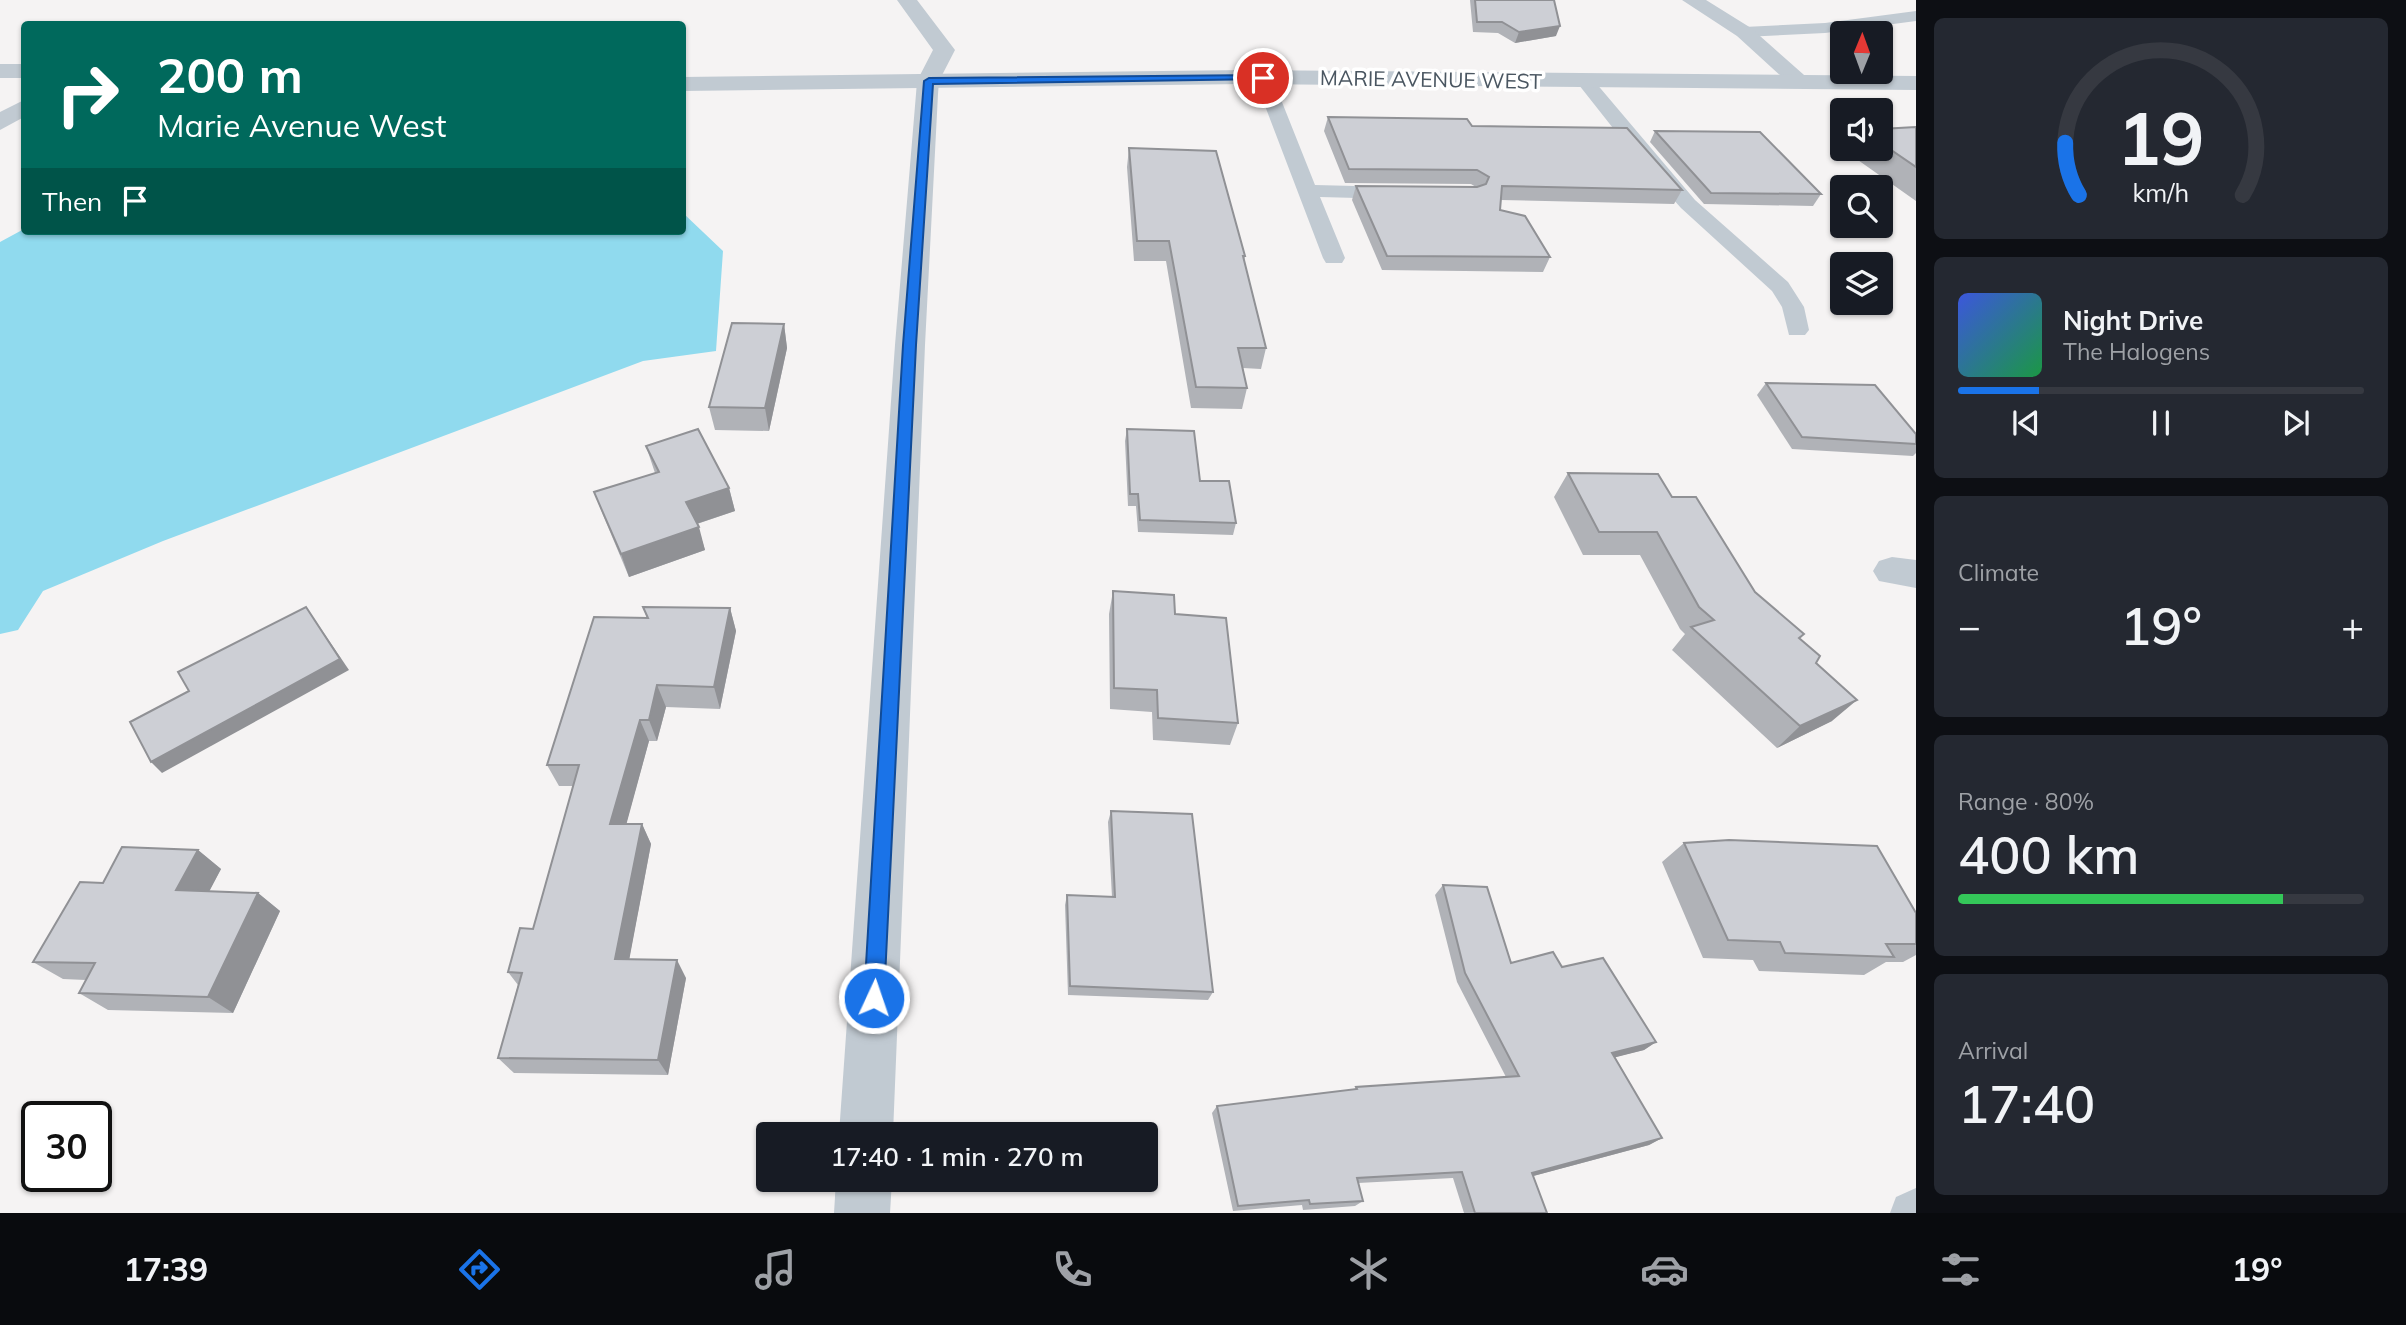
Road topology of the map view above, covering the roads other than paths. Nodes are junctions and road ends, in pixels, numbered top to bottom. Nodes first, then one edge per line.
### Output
1 (906, 0) edge
2 (1692, 0) edge
3 (1916, 16) edge
4 (1744, 32) junction
5 (0, 71) edge
6 (21, 71) edge
7 (1263, 78) junction
8 (1584, 80) junction
9 (929, 81) junction
10 (1801, 82) junction
11 (686, 84) edge
12 (1914, 85) edge
13 (21, 109) edge
14 (0, 123) edge
15 (1308, 191) junction
16 (1416, 193) edge
17 (1334, 258) dead end
18 (1797, 330) dead end
19 (867, 1122) edge
20 (863, 1192) edge
21 (862, 1213) edge

1 - 9 street
2 - 4 street
3 - 4 lane
4 - 10 street
5 - 6 street
7 - 8 street, MARIE AVENUE WEST
7 - 9 street, MARIE AVENUE WEST
7 - 15 lane
8 - 10 street, MARIE AVENUE WEST
8 - 18 lane
9 - 11 street, MARIE AVENUE WEST
9 - 19 street
10 - 12 street, MARIE AVENUE WEST
13 - 14 street
15 - 16 lane
15 - 17 lane
20 - 21 street

